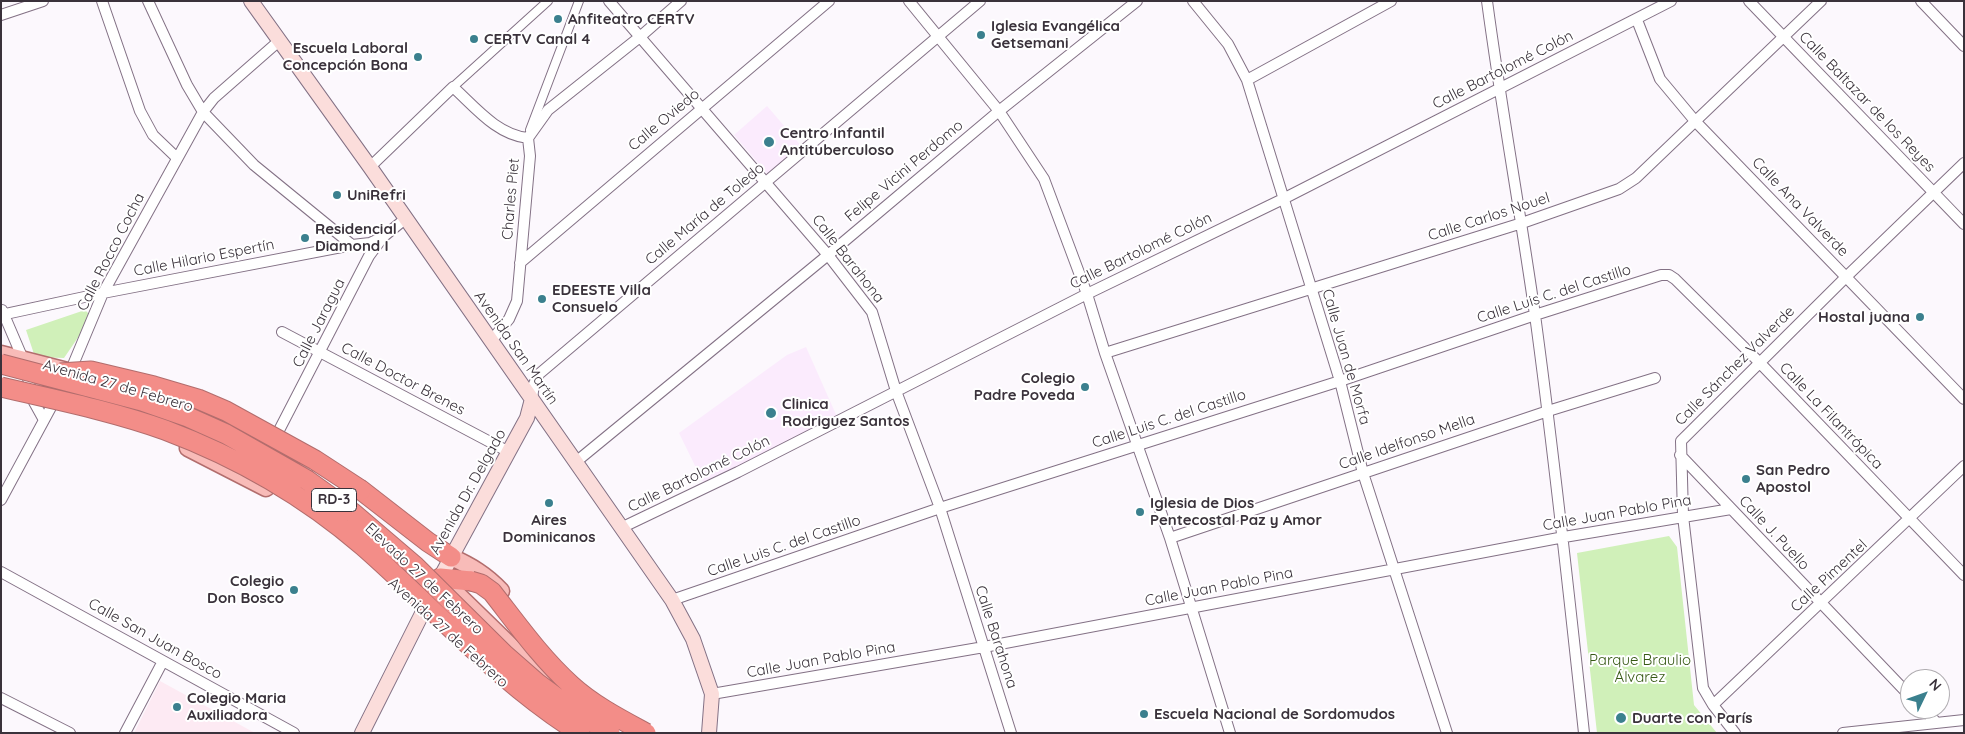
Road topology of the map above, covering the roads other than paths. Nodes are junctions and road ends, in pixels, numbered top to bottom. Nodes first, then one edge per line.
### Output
1 (43, 1) edge
2 (102, 1) edge
3 (148, 1) edge
4 (251, 1) edge
5 (548, 1) edge
6 (579, 1) edge
7 (609, 1) edge
8 (681, 1) edge
9 (829, 1) edge
10 (909, 1) edge
11 (980, 1) edge
12 (1137, 1) edge
13 (1193, 1) edge
14 (1391, 1) edge
15 (1486, 1) edge
16 (1671, 1) edge
17 (1749, 1) edge
18 (1821, 1) edge
19 (1921, 1) edge
20 (1, 15) edge
21 (1637, 20) junction
22 (640, 36) junction
23 (939, 37) junction
24 (1783, 37) junction
25 (280, 41) junction
26 (1964, 46) edge
27 (1247, 80) junction
28 (453, 87) junction
29 (1498, 88) junction
30 (702, 107) junction
31 (999, 111) junction
32 (203, 112) junction
33 (1696, 121) junction
34 (528, 138) junction
35 (177, 158) junction
36 (1964, 164) edge
37 (370, 166) junction
38 (766, 182) junction
39 (1933, 192) junction
40 (1283, 199) junction
41 (405, 219) junction
42 (1522, 223) junction
43 (1964, 224) edge
44 (383, 237) junction
45 (352, 245) junction
46 (828, 255) junction
47 (520, 263) junction
48 (1847, 276) junction
49 (1675, 279) joint
50 (1311, 290) junction
51 (103, 293) junction
52 (1086, 294) junction
53 (2, 313) edge
54 (1535, 315) junction
55 (282, 332) dead end
56 (491, 341) junction
57 (321, 353) junction
58 (1, 354) edge
59 (1105, 354) junction
60 (22, 359) junction
61 (1759, 362) junction
62 (1, 364) edge
63 (70, 372) junction
64 (43, 374) junction
65 (1655, 378) dead end
66 (1340, 381) junction
67 (1, 387) edge
68 (896, 391) junction
69 (1, 394) edge
70 (532, 399) junction
71 (1964, 399) edge
72 (34, 402) junction
73 (1548, 411) junction
74 (49, 413) junction
75 (1137, 445) junction
76 (270, 448) junction
77 (509, 452) junction
78 (1680, 456) junction
79 (577, 461) junction
80 (1964, 466) edge
81 (1363, 473) junction
82 (1, 500) edge
83 (940, 508) junction
84 (1731, 509) junction
85 (1683, 516) junction
86 (1910, 519) junction
87 (623, 527) junction
88 (1564, 537) junction
89 (1170, 538) junction
90 (451, 557) junction
91 (1395, 568) junction
92 (1, 572) edge
93 (1964, 575) edge
94 (440, 578) junction
95 (672, 600) junction
96 (1820, 604) junction
97 (1191, 608) junction
98 (422, 612) junction
99 (984, 647) junction
100 (163, 661) junction
101 (1900, 686) edge
102 (712, 694) junction
103 (1, 698) edge
104 (1713, 705) junction
105 (1933, 719) edge
106 (1964, 720) edge
107 (1937, 723) junction
108 (606, 725) edge
109 (70, 733) edge
110 (125, 733) edge
111 (294, 733) edge
112 (362, 733) edge
113 (568, 733) edge
114 (580, 733) edge
115 (637, 733) edge
116 (646, 733) edge
117 (709, 733) edge
118 (1011, 733) edge
119 (1230, 733) edge
120 (1447, 733) edge
121 (1584, 733) edge
122 (1735, 733) edge
123 (1843, 733) edge

1 - 20 street
2 - 35 street
3 - 32 street
4 - 25 main road, Avenida San Martín
5 - 28 street
6 - 34 street, Charles Piet
7 - 22 street, Calle Barahona
8 - 22 street
9 - 30 street, Calle Oviedo
10 - 23 street
11 - 23 street, Calle María de Toledo
12 - 31 street, Felipe Vicini Perdomo
13 - 27 street, Calle Juan de Morfa
14 - 27 street
15 - 29 street
16 - 21 street, Calle Bartolomé Colón
17 - 24 street, Calle Baltazar de los Reyes
18 - 24 street, Calle Carlos Nouel
19 - 26 street
21 - 29 street, Calle Bartolomé Colón
21 - 33 street, Calle Ana Valverde
22 - 30 street, Calle Barahona
22 - 34 street
23 - 31 street
23 - 38 street, Calle María de Toledo
24 - 33 street, Calle Carlos Nouel
24 - 39 street, Calle Baltazar de los Reyes
25 - 32 street, Calle Rocco Cocha
25 - 37 main road, Avenida San Martín
27 - 40 street, Calle Juan de Morfa
28 - 34 street
28 - 37 street
29 - 40 street, Calle Bartolomé Colón
29 - 42 street
30 - 38 street, Calle Barahona
30 - 47 street, Calle Oviedo
31 - 46 street, Felipe Vicini Perdomo
31 - 52 street
32 - 35 street, Calle Rocco Cocha
32 - 45 street
33 - 42 street, Calle Carlos Nouel
33 - 48 street, Calle Ana Valverde
34 - 47 street, Charles Piet
35 - 51 street, Calle Rocco Cocha
36 - 39 street, Calle Sánchez Valverde
37 - 41 main road, Avenida San Martín
38 - 46 street, Calle Barahona
38 - 70 street, Calle María de Toledo
39 - 43 street, Calle Baltazar de los Reyes
39 - 48 street, Calle Sánchez Valverde
40 - 50 street, Calle Juan de Morfa
40 - 52 street, Calle Bartolomé Colón
41 - 44 street, Calle Jaragua
41 - 56 main road, Avenida San Martín
42 - 50 street, Calle Carlos Nouel
42 - 54 street
44 - 45 street, Calle Hilario Espertín
44 - 57 street, Calle Jaragua
45 - 51 street, Calle Hilario Espertín
46 - 68 street, Calle Barahona
46 - 79 street, Felipe Vicini Perdomo
47 - 56 street, Charles Piet
48 - 61 street, Calle Sánchez Valverde
48 - 71 street, Calle Ana Valverde
49 - 54 street, Calle Luis C. del Castillo
49 - 61 street, Calle La Filantrópica
50 - 59 street, Calle Carlos Nouel
50 - 66 street, Calle Juan de Morfa
51 - 53 street, Calle Hilario Espertín
51 - 63 street, Calle Rocco Cocha
52 - 59 street
52 - 68 street, Calle Bartolomé Colón
53 - 60 street
54 - 66 street, Calle Luis C. del Castillo
54 - 73 street
55 - 57 street, Calle Doctor Brenes
56 - 70 main road, Avenida San Martín
57 - 76 street, Calle Jaragua
57 - 77 street, Calle Doctor Brenes
58 - 60 main road, Avenida 27 de Febrero / RD-3
59 - 75 street
60 - 63 main road, Avenida 27 de Febrero / RD-3
60 - 72 street
61 - 78 street, Calle Sánchez Valverde
61 - 86 street, Calle La Filantrópica
62 - 64 highway, Elevado 27 de Febrero / RD-3, bridge
63 - 74 street, Calle Rocco Cocha
63 - 76 main road, Avenida 27 de Febrero / RD-3
64 - 90 highway, bridge
64 - 108 highway, Elevado 27 de Febrero / RD-3, bridge
65 - 73 street, Calle Idelfonso Mella
66 - 75 street, Calle Luis C. del Castillo
66 - 81 street, Calle Juan de Morfa
67 - 114 highway, Elevado 27 de Febrero / RD-3, bridge
68 - 83 street, Calle Barahona
68 - 87 street, Calle Bartolomé Colón
69 - 72 main road, Avenida 27 de Febrero / RD-3
70 - 77 main road, Avenida Dr. Delgado
70 - 79 main road, Avenida San Martín
72 - 74 main road, Avenida 27 de Febrero / RD-3
73 - 81 street, Calle Idelfonso Mella
73 - 88 street
74 - 82 street, Calle Rocco Cocha
74 - 98 main road, Avenida 27 de Febrero / RD-3
75 - 83 street, Calle Luis C. del Castillo
75 - 89 street
76 - 94 main road, Avenida 27 de Febrero / RD-3
77 - 90 main road, Avenida Dr. Delgado
78 - 84 street, Calle J. Puello
78 - 85 street, Calle Sánchez Valverde
79 - 87 main road, Avenida San Martín
80 - 86 street, Calle Pimentel
81 - 89 street, Calle Idelfonso Mella
81 - 91 street, Calle Juan de Morfa
83 - 95 street, Calle Luis C. del Castillo
83 - 99 street, Calle Barahona
84 - 85 street, Calle Juan Pablo Pina
84 - 96 street, Calle J. Puello
85 - 88 street, Calle Juan Pablo Pina
85 - 104 street, Calle Sánchez Valverde
86 - 93 street, Calle La Filantrópica
86 - 96 street, Calle Pimentel
87 - 95 main road, Avenida San Martín
88 - 91 street, Calle Juan Pablo Pina
88 - 121 street
89 - 97 street
90 - 94 main road, Avenida Dr. Delgado
90 - 108 main road
91 - 97 street, Calle Juan Pablo Pina
91 - 120 street, Calle Juan de Morfa
92 - 100 street, Calle San Juan Bosco
94 - 98 main road, Avenida Dr. Delgado
94 - 108 main road, Avenida 27 de Febrero / RD-3
94 - 116 highway, bridge
95 - 102 main road, Avenida San Martín
96 - 101 street, Calle J. Puello
96 - 104 street, Calle Pimentel
97 - 99 street, Calle Juan Pablo Pina
97 - 119 street
98 - 112 main road, Avenida Dr. Delgado
98 - 113 main road, Avenida 27 de Febrero / RD-3
99 - 102 street, Calle Juan Pablo Pina
99 - 118 street, Calle Barahona
100 - 110 street
100 - 111 street, Calle San Juan Bosco
102 - 117 main road, Avenida San Martín
103 - 109 street
104 - 122 street, Calle Sánchez Valverde
105 - 107 street
106 - 107 street
107 - 123 street
108 - 115 main road, Avenida 27 de Febrero / RD-3

